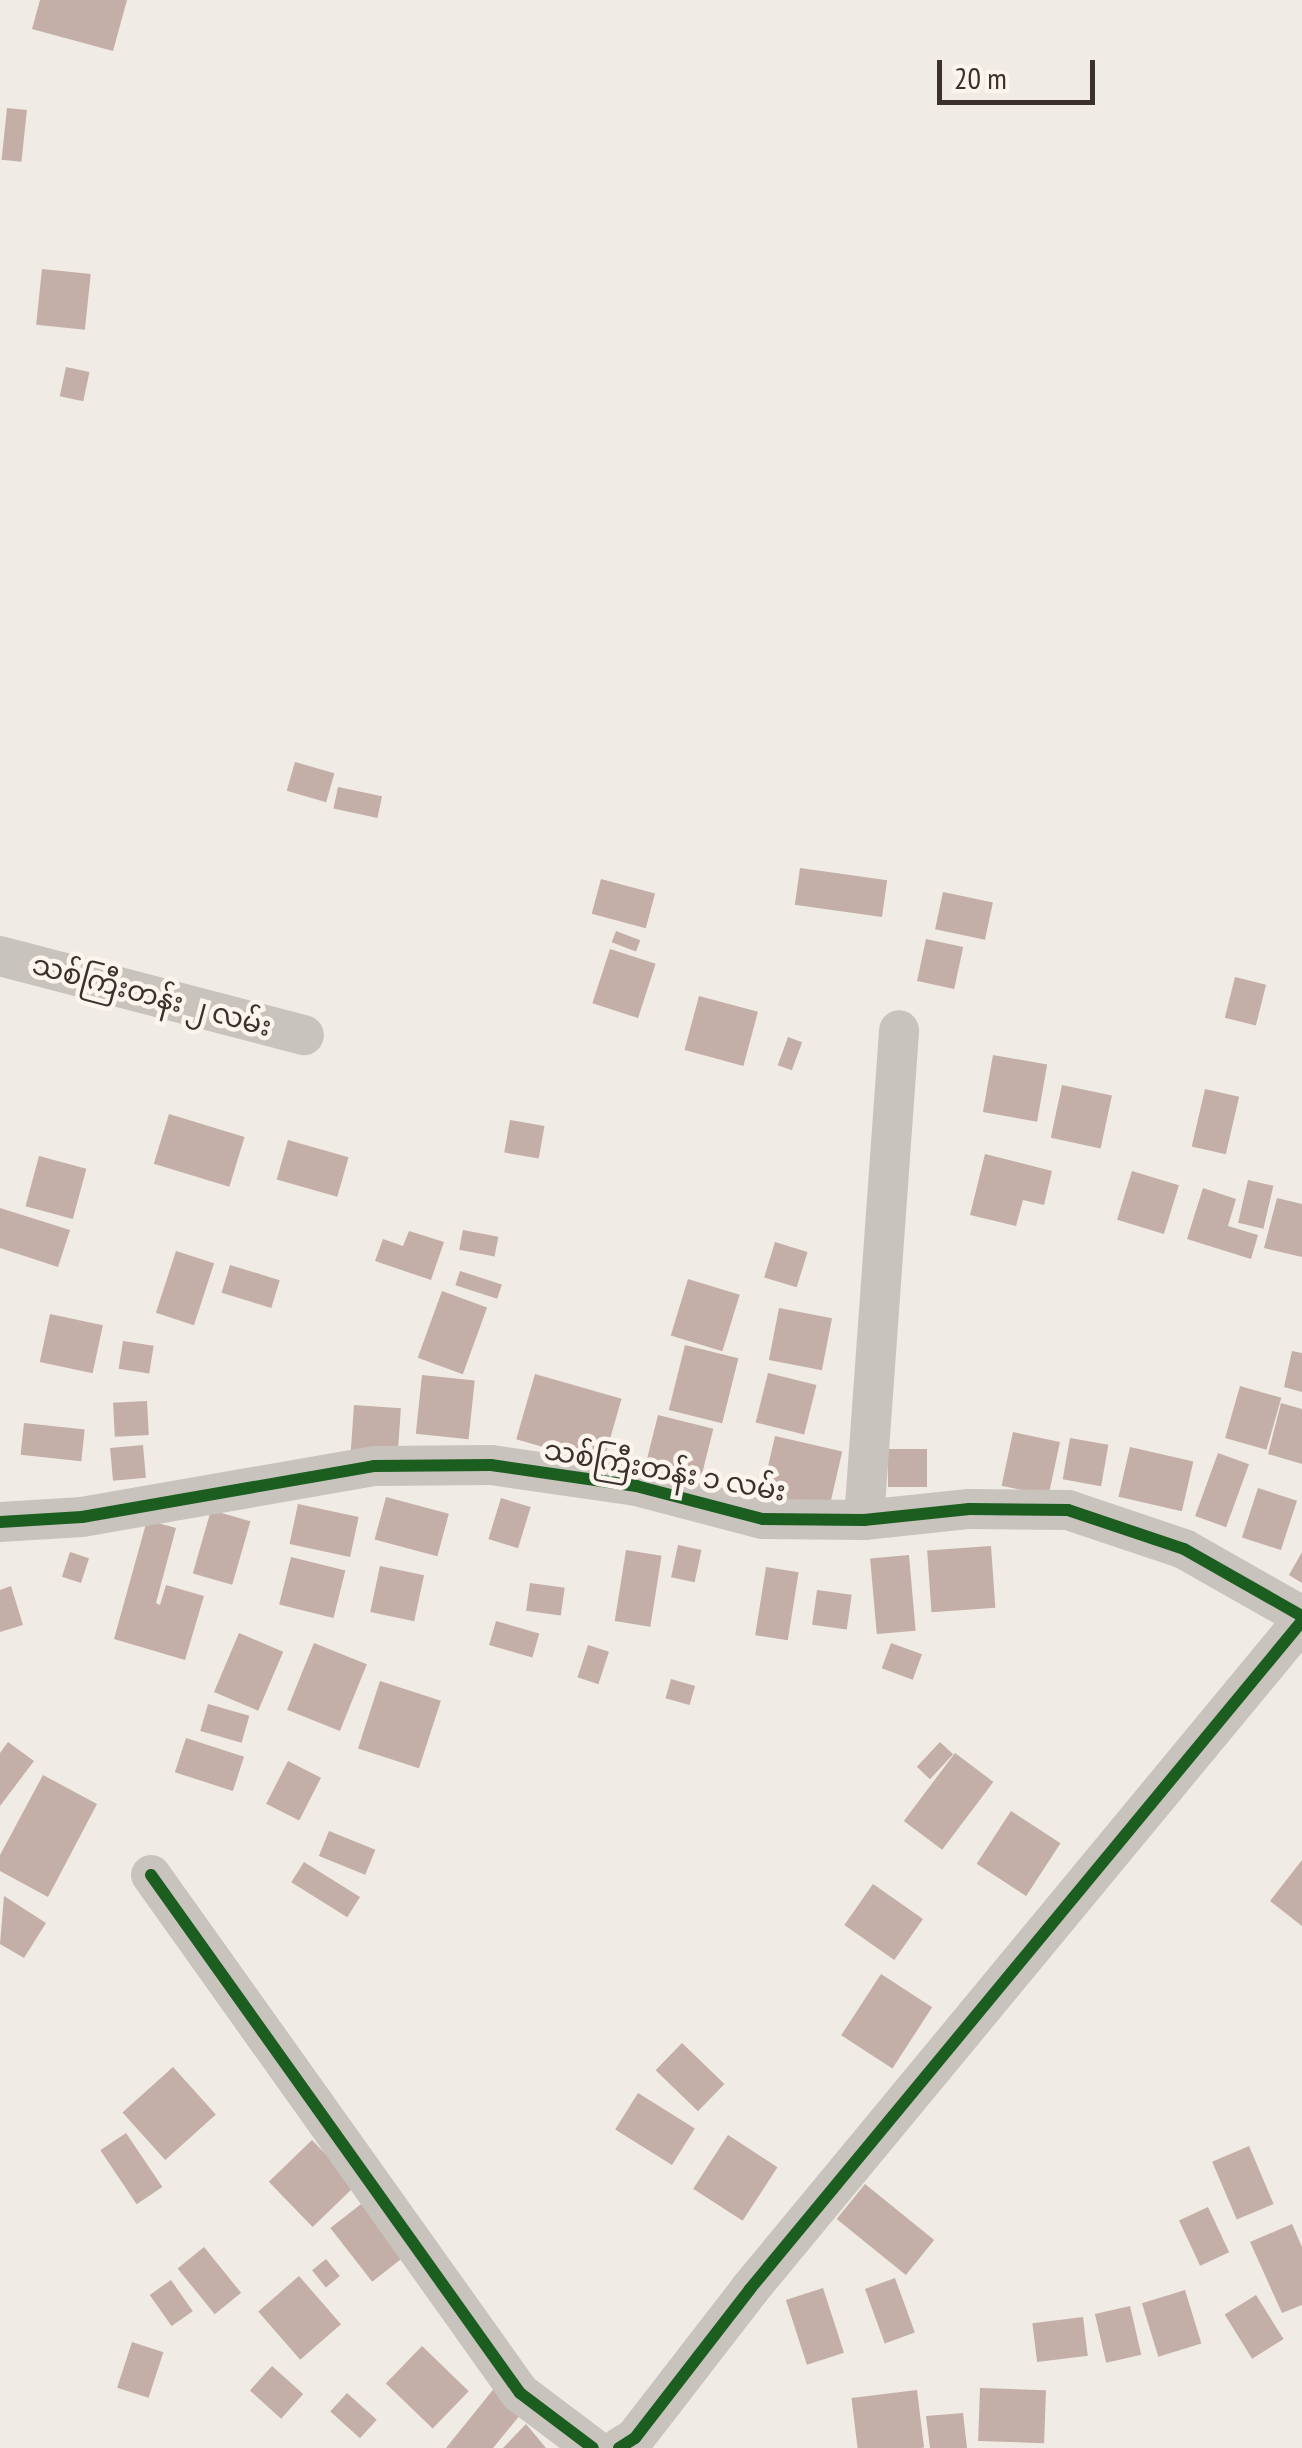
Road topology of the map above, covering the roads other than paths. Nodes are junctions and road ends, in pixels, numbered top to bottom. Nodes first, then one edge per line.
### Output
1 (0, 956) edge
2 (899, 1030) dead end
3 (304, 1035) dead end
4 (864, 1520) junction
5 (0, 1522) edge
6 (1302, 1619) edge
7 (151, 1875) dead end
8 (593, 2448) edge
9 (619, 2448) edge

1 - 3 street, သစ်ကြီးတန်း ၂ လမ်း
2 - 4 street
4 - 5 street, သစ်ကြီးတန်း ၁ လမ်း
4 - 6 street, သစ်ကြီးတန်း ၁ လမ်း
6 - 9 street
7 - 8 street

